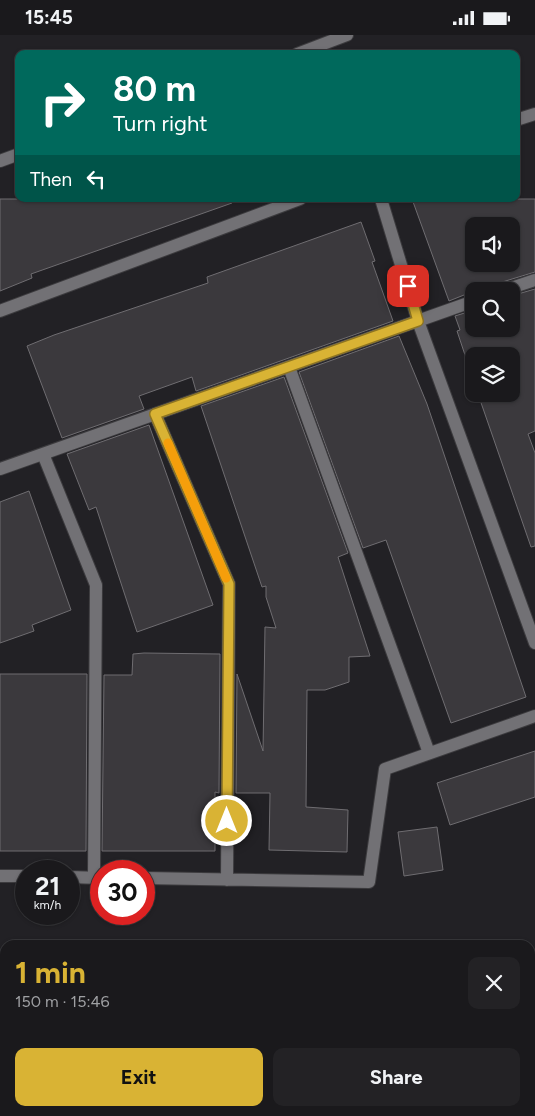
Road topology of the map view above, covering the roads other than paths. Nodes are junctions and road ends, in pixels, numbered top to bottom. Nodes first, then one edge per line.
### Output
1 (347, 35) edge
2 (327, 44) edge
3 (309, 50) edge
4 (535, 113) edge
5 (520, 119) edge
6 (15, 155) edge
7 (0, 161) edge
8 (292, 202) edge
9 (382, 202) edge
10 (535, 280) edge
11 (520, 285) edge
12 (465, 304) edge
13 (0, 311) edge
14 (418, 321) junction
15 (289, 367) junction
16 (155, 414) junction
17 (43, 454) junction
18 (0, 469) edge
19 (535, 643) edge
20 (535, 716) edge
21 (429, 753) junction
22 (98, 860) edge
23 (0, 876) edge
24 (15, 876) edge
25 (155, 878) edge
26 (227, 880) junction

1 - 2 street
2 - 3 street
4 - 5 street
6 - 7 street
8 - 13 street
9 - 14 street
10 - 11 street
12 - 14 street
14 - 15 street
14 - 19 street
15 - 16 street
15 - 21 street
16 - 17 street
16 - 26 street
17 - 18 street
17 - 22 street
20 - 21 street
21 - 26 street
23 - 24 street
25 - 26 street

